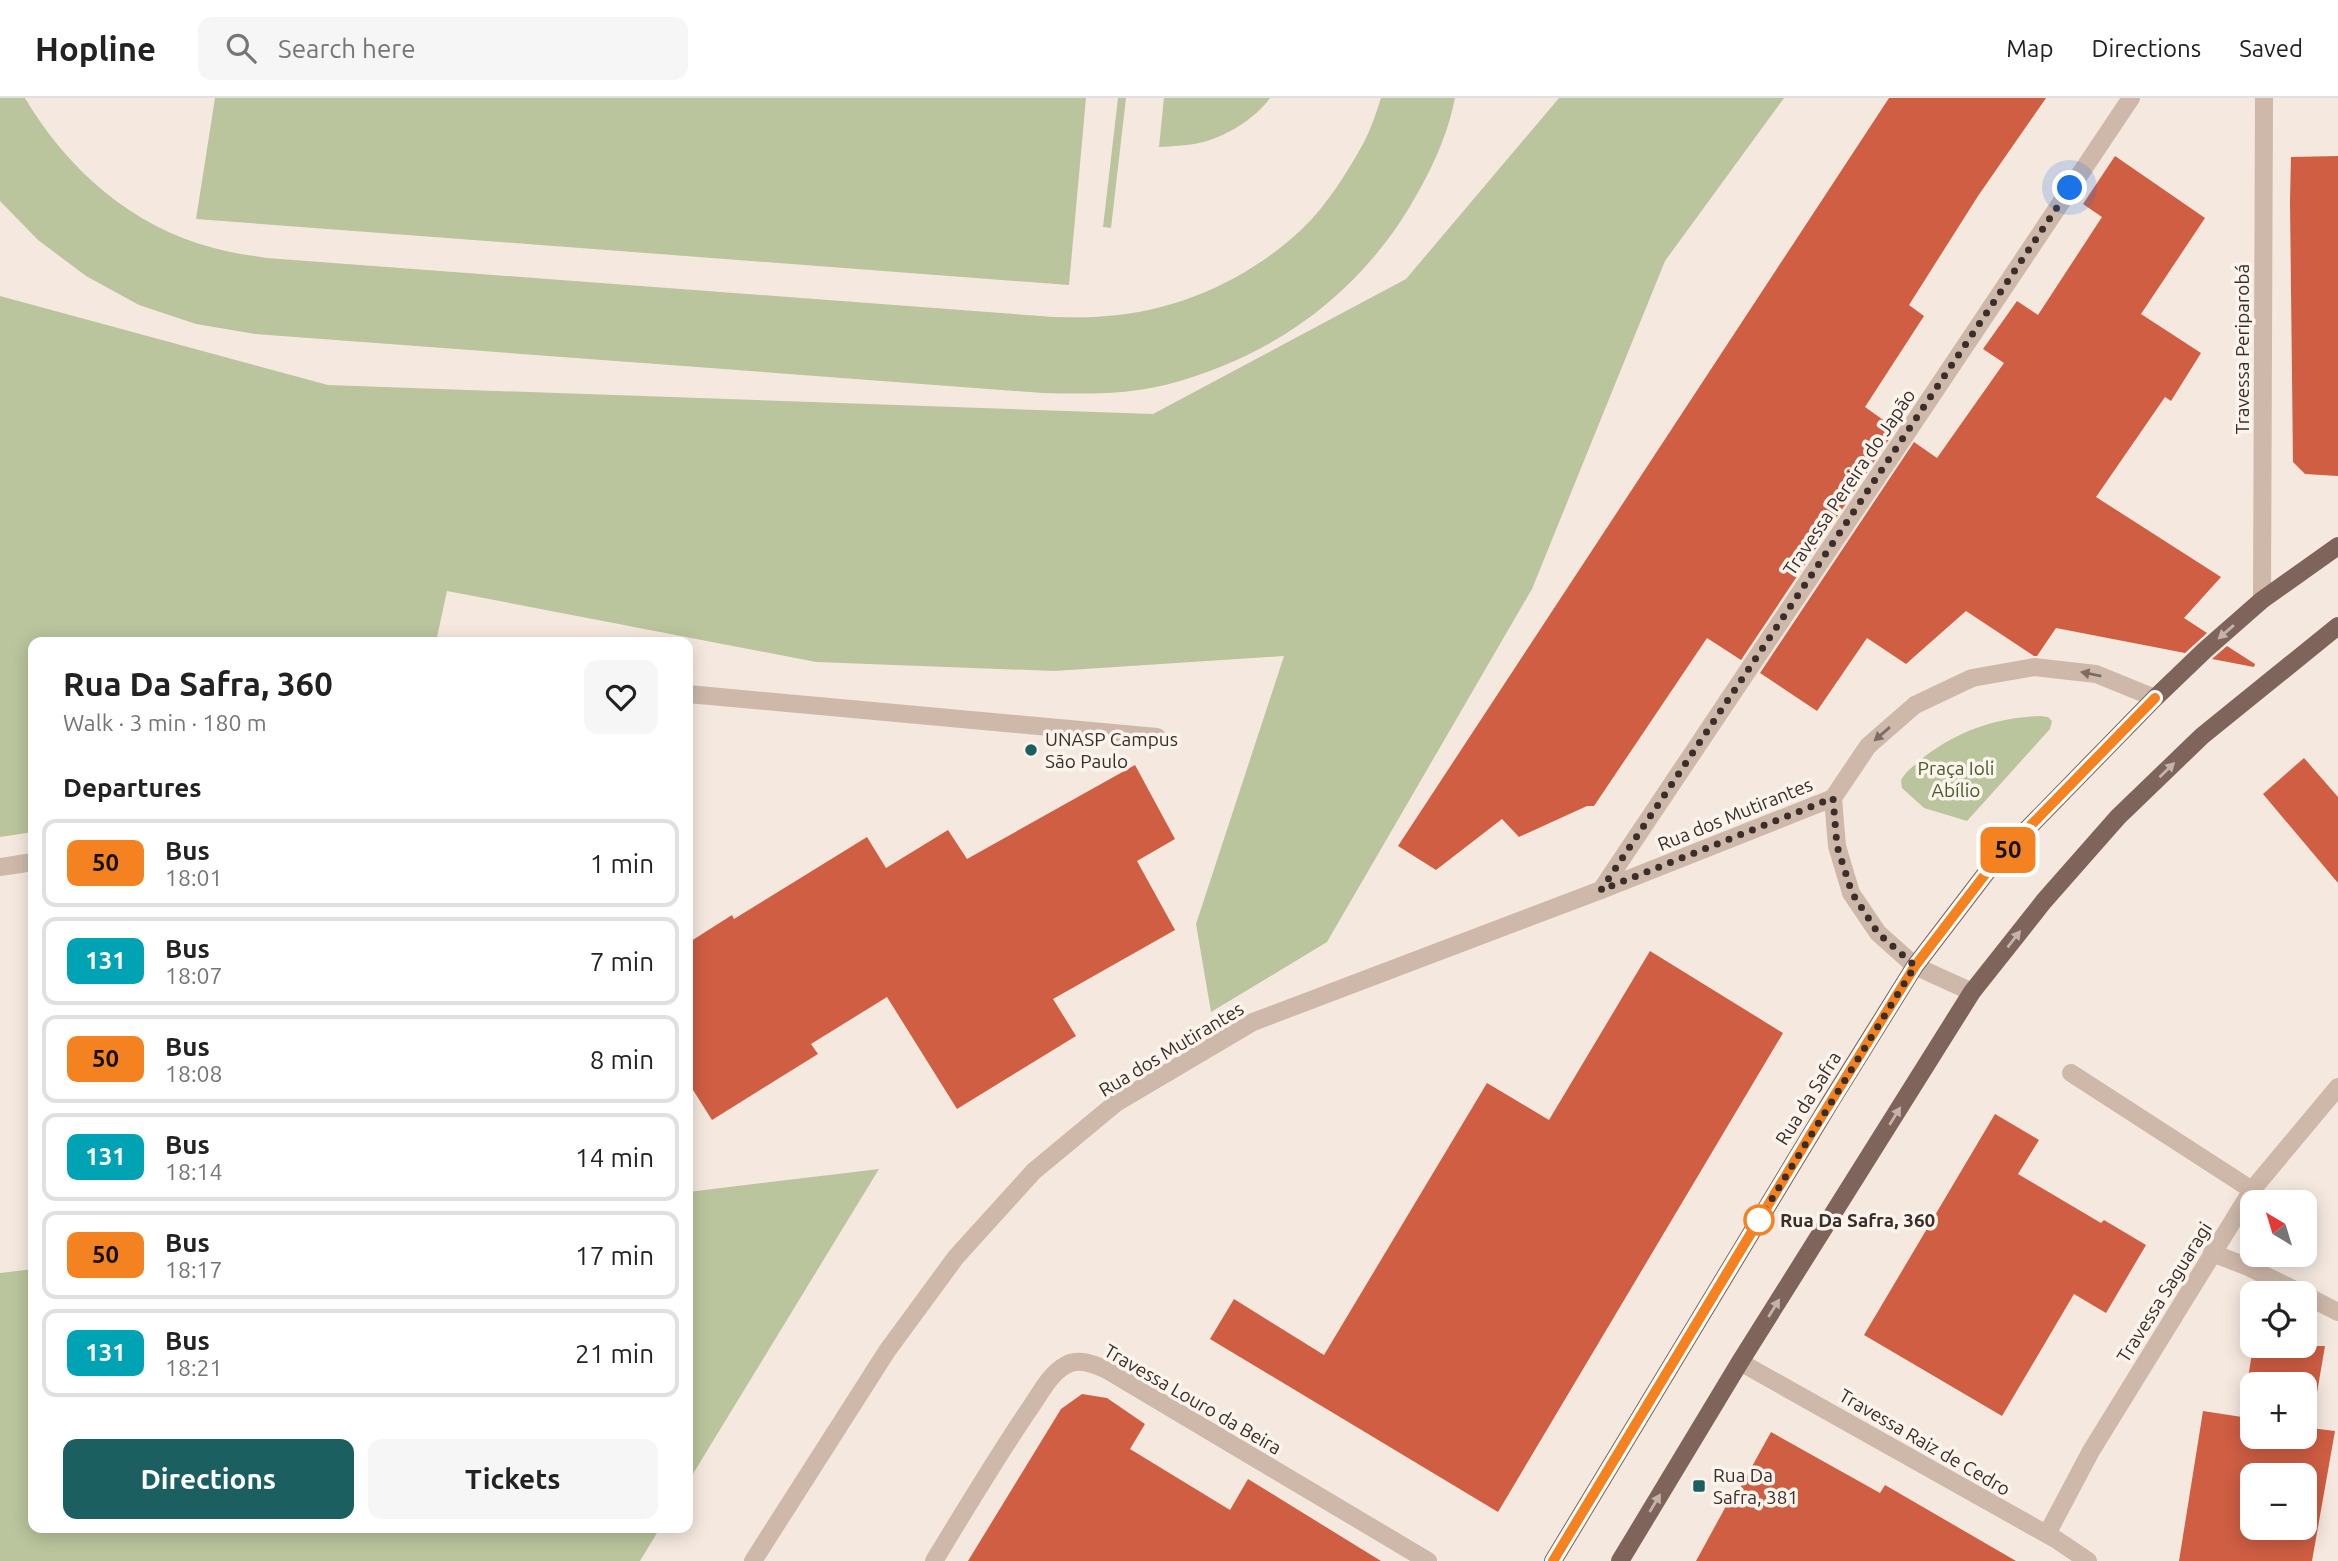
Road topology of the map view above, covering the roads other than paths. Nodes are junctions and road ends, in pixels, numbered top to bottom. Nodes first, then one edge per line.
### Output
1 (2131, 98) edge
2 (2264, 98) edge
3 (2338, 545) edge
4 (2262, 600) junction
5 (2338, 626) edge
6 (693, 694) edge
7 (2155, 698) junction
8 (1157, 737) dead end
9 (1833, 798) junction
10 (28, 863) edge
11 (0, 867) edge
12 (1601, 890) junction
13 (1915, 966) junction
14 (1972, 992) junction
15 (2071, 1073) dead end
16 (2338, 1087) edge
17 (2252, 1190) joint
18 (2240, 1209) edge
19 (2212, 1253) junction
20 (2277, 1281) edge
21 (2317, 1301) edge
22 (2338, 1312) edge
23 (1740, 1362) junction
24 (2047, 1534) junction
25 (753, 1561) edge
26 (934, 1561) edge
27 (1428, 1561) edge
28 (1553, 1561) edge
29 (1620, 1561) edge
30 (2088, 1561) edge

1 - 12 street, Travessa Pereira do Japão
2 - 4 street, Travessa Periparobá
3 - 4 main road
4 -> 7 main road
14 -> 5 main road
6 - 8 street
7 -> 9 street
7 - 13 main road, Rua da Safra
9 - 12 street, Rua dos Mutirantes
9 - 13 street
10 - 11 street
12 - 25 street, Rua dos Mutirantes
13 - 14 street
13 - 28 main road, Rua da Safra
23 -> 14 main road
15 - 17 street
16 - 17 street, Travessa Saguaragi
18 - 19 street, Travessa Saguaragi
19 - 20 street
19 - 24 street, Travessa Saguaragi
21 - 22 street
23 - 24 street, Travessa Raiz de Cedro
29 -> 23 main road
24 - 30 street, Travessa Raiz de Cedro
26 - 27 street, Travessa Louro da Beira

